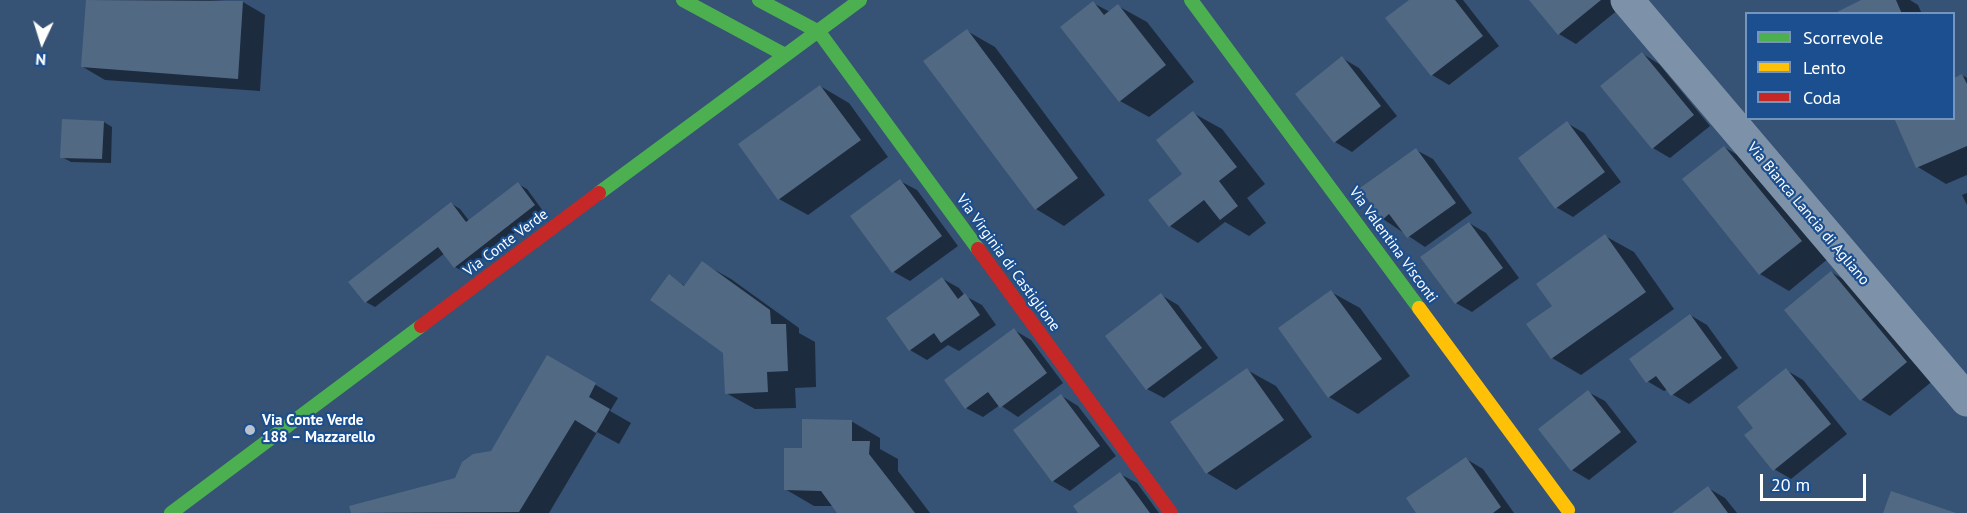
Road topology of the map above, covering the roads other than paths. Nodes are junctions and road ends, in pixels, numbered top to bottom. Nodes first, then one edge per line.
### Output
1 (683, 0) edge
2 (759, 0) edge
3 (860, 0) edge
4 (1191, 0) edge
5 (1627, 0) edge
6 (819, 32) junction
7 (785, 55) junction
8 (1967, 400) edge
9 (1568, 510) dead end
10 (171, 513) edge
11 (1171, 513) edge

1 - 7 street
2 - 6 street
3 - 6 street, Via Conte Verde
4 - 9 street, Via Valentina Visconti
5 - 8 street, Via Bianca Lancia di Agliano
6 - 7 street, Via Conte Verde
6 - 11 street, Via Virginia di Castiglione
7 - 10 street, Via Conte Verde

